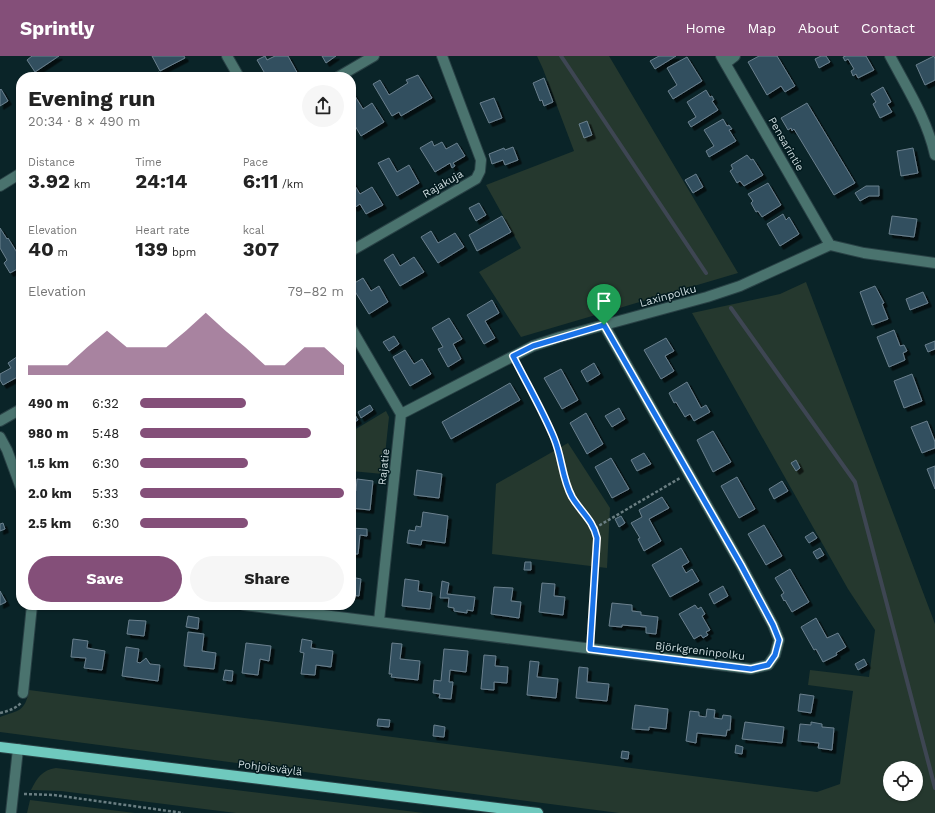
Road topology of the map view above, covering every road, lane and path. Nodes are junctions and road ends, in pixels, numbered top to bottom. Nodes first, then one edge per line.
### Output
1 (227, 56) edge
2 (374, 56) edge
3 (442, 56) edge
4 (735, 56) edge
5 (890, 56) edge
6 (723, 60) edge
7 (236, 72) edge
8 (347, 72) edge
9 (935, 154) edge
10 (16, 176) edge
11 (0, 186) edge
12 (830, 245) junction
13 (356, 248) edge
14 (935, 263) edge
15 (604, 325) junction
16 (356, 337) edge
17 (513, 356) junction
18 (16, 412) edge
19 (401, 414) junction
20 (0, 421) edge
21 (0, 437) edge
22 (16, 473) edge
23 (689, 473) junction
24 (595, 528) junction
25 (31, 610) edge
26 (286, 610) edge
27 (379, 621) junction
28 (590, 649) junction
29 (23, 693) joint
30 (0, 713) edge
31 (0, 747) edge
32 (18, 749) junction
33 (29, 794) dead end
34 (11, 813) edge
35 (183, 813) edge
36 (538, 813) edge

1 - 7 street
2 - 8 street
3 - 13 street, Rajakuja
4 - 6 street
5 - 9 street
6 - 12 street, Pensarintie
10 - 11 street
12 - 14 street
12 - 15 street, Laxinpolku
15 - 17 street, Laxinpolku
15 - 23 street, Björkgreninpolku
16 - 19 street
17 - 19 street, Laxinpolku
17 - 24 path
18 - 20 street
19 - 27 street, Rajatie
21 - 22 street
23 - 24 path
23 - 28 street, Björkgreninpolku
24 - 28 path
25 - 29 street
26 - 27 street, Björkgreninpolku
27 - 28 street, Björkgreninpolku
29 - 30 path
31 - 32 main road, Pohjoisväylä
32 - 34 street
32 - 36 main road, Pohjoisväylä
33 - 35 path

